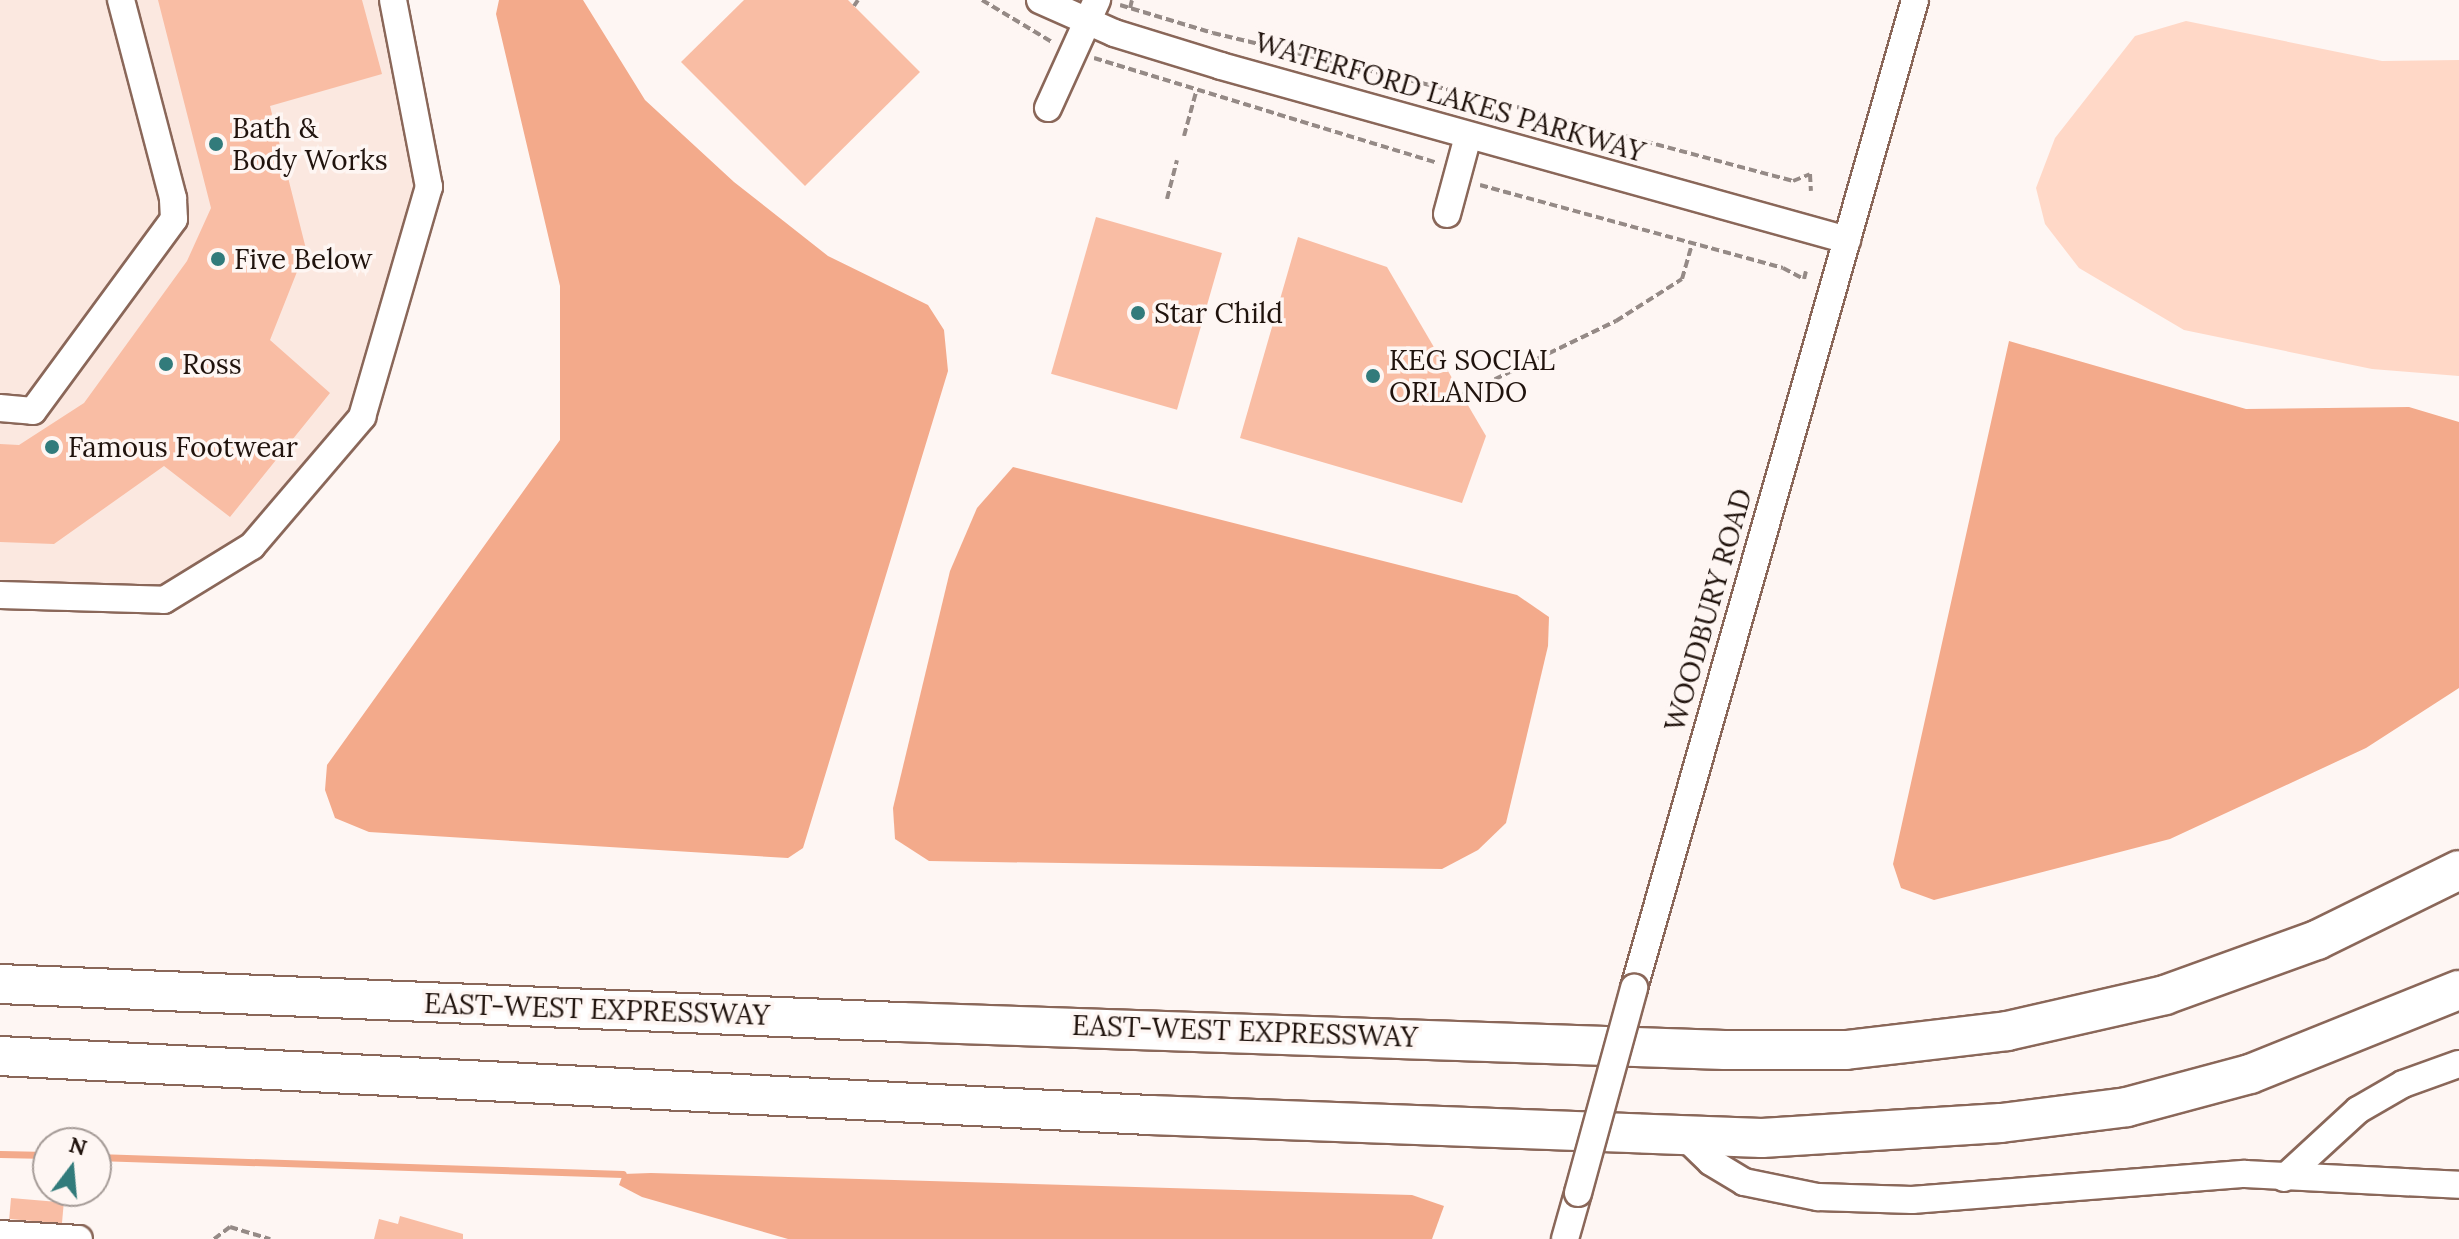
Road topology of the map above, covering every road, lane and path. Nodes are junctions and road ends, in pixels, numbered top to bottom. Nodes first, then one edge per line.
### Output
1 (121, 0) edge
2 (393, 0) edge
3 (858, 0) edge
4 (982, 0) edge
5 (1040, 0) edge
6 (1132, 0) edge
7 (1915, 0) edge
8 (854, 6) dead end
9 (1130, 8) junction
10 (1099, 9) edge
11 (1075, 51) junction
12 (1447, 89) dead end
13 (1196, 92) junction
14 (1517, 107) dead end
15 (1048, 108) dead end
16 (1184, 136) dead end
17 (1468, 136) junction
18 (1177, 160) dead end
19 (1458, 173) junction
20 (1811, 191) dead end
21 (1167, 199) dead end
22 (1447, 214) dead end
23 (1847, 240) junction
24 (1692, 245) junction
25 (1806, 271) dead end
26 (1462, 395) dead end
27 (0, 408) edge
28 (0, 595) edge
29 (2459, 870) edge
30 (0, 984) edge
31 (2459, 990) edge
32 (0, 1056) edge
33 (2459, 1064) edge
34 (1684, 1136) junction
35 (2284, 1178) junction
36 (2459, 1185) edge
37 (0, 1234) edge
38 (79, 1239) edge
39 (214, 1239) edge
40 (270, 1239) edge
41 (1565, 1239) edge

1 - 27 street
2 - 28 street
3 - 8 path
4 - 11 path
5 - 10 street, WATERFORD LAKES PARKWAY
6 - 9 path
7 - 23 street, WOODBURY ROAD
9 - 10 path
9 - 12 path
10 - 11 street
10 - 17 street, WATERFORD LAKES PARKWAY
11 - 13 path
11 - 15 street
13 - 16 path
13 - 19 path
14 - 20 path
17 - 19 street
17 - 23 street, WATERFORD LAKES PARKWAY
18 - 21 path
19 - 22 street
19 - 24 path
23 - 41 street, WOODBURY ROAD, bridge
24 - 25 path
24 - 26 path
29 - 30 highway, EAST-WEST EXPRESSWAY
31 - 34 highway
32 - 34 highway
33 - 35 street
34 - 35 street
35 - 36 street
37 - 38 street
39 - 40 path

